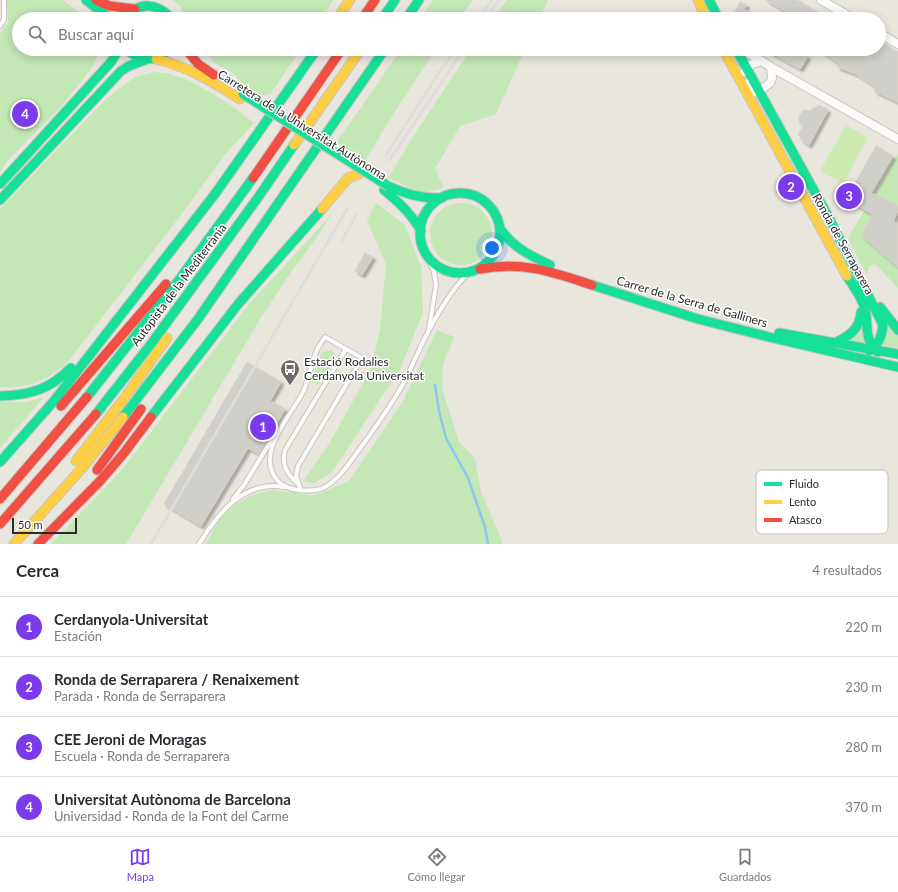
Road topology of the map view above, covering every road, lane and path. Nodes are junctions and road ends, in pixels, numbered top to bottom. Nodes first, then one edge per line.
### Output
1 (4, 0) edge
2 (86, 0) edge
3 (96, 0) edge
4 (350, 0) edge
5 (375, 0) edge
6 (395, 0) edge
7 (419, 0) edge
8 (698, 0) edge
9 (709, 0) edge
10 (821, 0) edge
11 (135, 9) junction
12 (102, 12) edge
13 (132, 12) edge
14 (165, 12) edge
15 (342, 12) edge
16 (367, 12) edge
17 (387, 12) edge
18 (411, 12) edge
19 (704, 12) edge
20 (715, 12) edge
21 (842, 12) edge
22 (0, 26) edge
23 (886, 37) edge
24 (898, 44) edge
25 (115, 56) edge
26 (134, 56) edge
27 (161, 56) edge
28 (190, 56) edge
29 (312, 56) edge
30 (337, 56) edge
31 (356, 56) edge
32 (380, 56) edge
33 (727, 56) edge
34 (733, 56) edge
35 (739, 56) edge
36 (754, 56) edge
37 (156, 59) junction
38 (145, 60) junction
39 (762, 61) junction
40 (771, 67) junction
41 (745, 71) junction
42 (756, 91) junction
43 (242, 96) junction
44 (765, 125) junction
45 (769, 134) junction
46 (898, 138) edge
47 (359, 174) junction
48 (0, 184) edge
49 (386, 188) junction
50 (215, 194) junction
51 (442, 198) junction
52 (0, 200) edge
53 (829, 218) junction
54 (501, 230) junction
55 (421, 231) junction
56 (230, 237) junction
57 (207, 242) junction
58 (427, 255) junction
59 (480, 269) junction
60 (469, 273) junction
61 (186, 312) dead end
62 (198, 320) junction
63 (898, 330) edge
64 (428, 331) junction
65 (171, 332) dead end
66 (835, 343) junction
67 (346, 349) junction
68 (873, 349) junction
69 (841, 354) junction
70 (898, 354) edge
71 (898, 362) edge
72 (898, 367) edge
73 (0, 396) edge
74 (277, 433) junction
75 (0, 462) edge
76 (0, 472) edge
77 (298, 484) junction
78 (286, 487) junction
79 (301, 490) junction
80 (0, 499) edge
81 (229, 504) junction
82 (0, 524) edge
83 (6, 544) edge
84 (14, 544) edge
85 (33, 544) edge
86 (38, 544) edge
87 (199, 544) edge

1 - 22 lane
2 - 12 main road
3 - 11 main road
4 - 15 main road
5 - 16 main road
6 - 17 main road
7 - 18 main road
8 - 19 main road
9 - 20 main road
10 - 21 street
11 - 13 main road
11 - 14 main road
23 - 24 street
25 - 48 main road
26 - 38 main road
27 - 37 main road
28 - 43 main road, Carretera de la Universitat Autònoma
29 - 50 main road
30 - 57 main road, Autopista de la Mediterrània
31 - 56 main road, Autopista de la Mediterrània
32 - 62 main road
33 - 44 main road, Ronda de Serraparera
34 - 41 main road
35 - 41 main road, Ronda de Serraparera
36 - 39 street
37 - 38 main road
37 - 43 main road, Carretera de la Universitat Autònoma
38 - 52 main road
39 - 40 street
39 - 41 street
40 - 42 street
40 - 46 street
41 - 42 main road, Ronda de Serraparera
42 - 44 main road
42 - 53 main road, Ronda de Serraparera
43 - 47 main road, Carretera de la Universitat Autònoma
43 - 49 main road, Carretera de la Universitat Autònoma, bridge
44 - 45 main road, Ronda de Serraparera
45 - 66 main road, Ronda de Serraparera
45 - 68 main road, Ronda de Serraparera
47 - 49 main road, Carretera de la Universitat Autònoma
47 - 86 main road
49 - 51 main road, Carretera de la Universitat Autònoma
49 - 55 main road, Carretera de la Universitat Autònoma
50 - 73 main road
50 - 75 main road
51 - 54 main road
51 - 55 main road
53 - 63 main road, Ronda de Serraparera
53 - 68 main road, Ronda de Serraparera
54 - 59 main road
54 - 66 main road, Carrer de la Serra de Galliners
55 - 58 main road
56 - 61 main road
56 - 82 main road, Autopista de la Mediterrània
57 - 76 main road
57 - 80 main road, Autopista de la Mediterrània
58 - 60 main road
58 - 64 lane
59 - 60 main road
59 - 69 main road, Carrer de la Serra de Galliners
60 - 64 lane
62 - 84 main road
62 - 85 main road
64 - 79 lane
65 - 83 main road
66 - 68 main road, Carrer de la Serra de Galliners
67 - 74 lane
67 - 77 lane
67 - 77 lane
68 - 69 main road
68 - 70 main road, Carrer de la Serra de Galliners
68 - 71 main road
69 - 72 main road, Carrer de la Serra de Galliners
74 - 78 lane
74 - 81 lane
77 - 79 lane
78 - 79 lane
78 - 81 lane
81 - 87 lane

